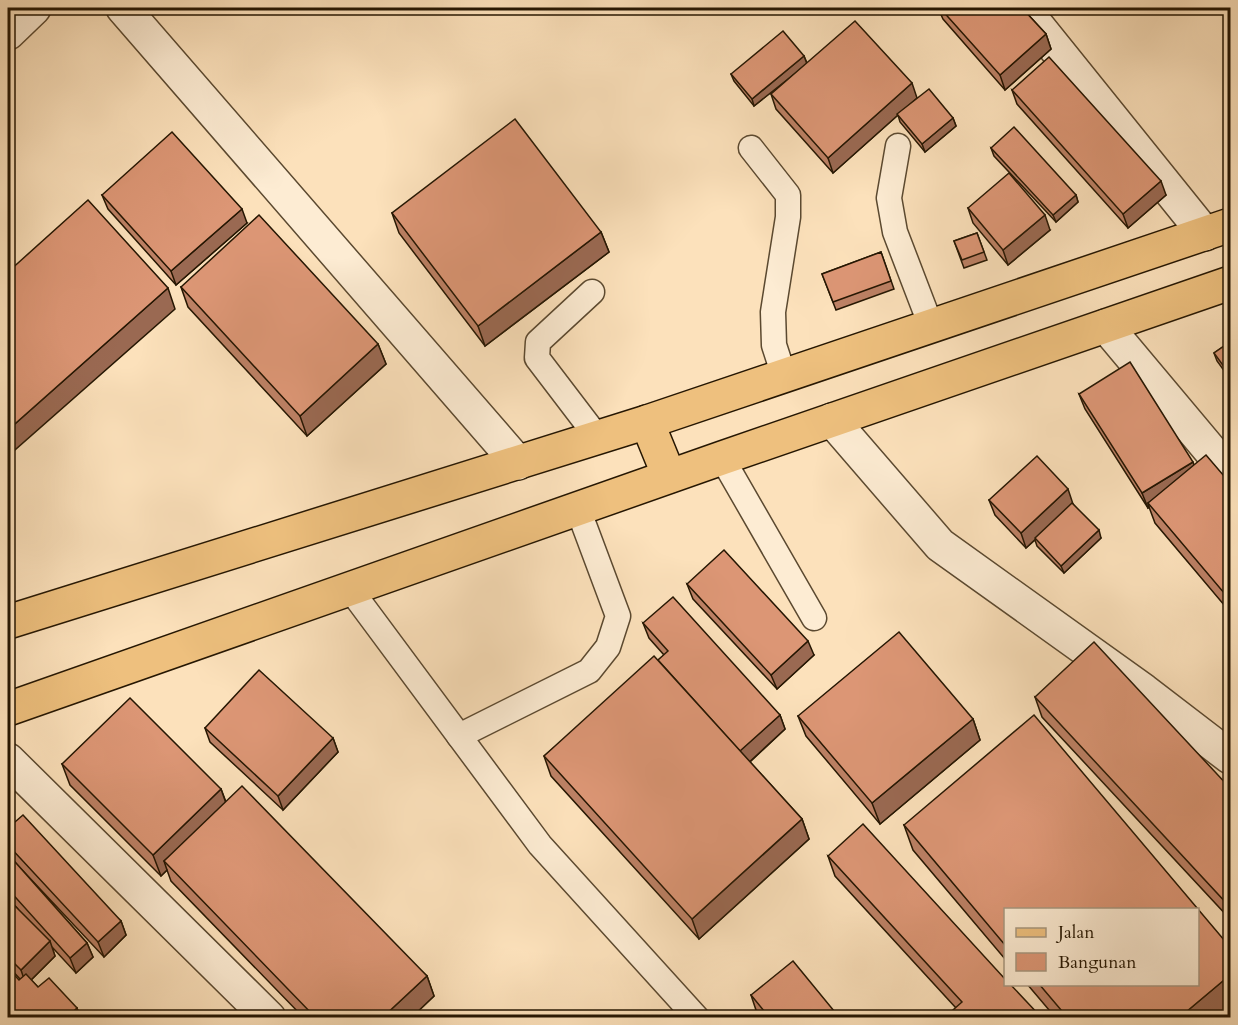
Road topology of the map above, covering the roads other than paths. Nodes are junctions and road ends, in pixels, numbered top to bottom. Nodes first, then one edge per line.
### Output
1 (34, 8) edge
2 (123, 8) edge
3 (1023, 8) edge
4 (8, 33) edge
5 (898, 146) dead end
6 (751, 148) dead end
7 (1218, 230) edge
8 (1230, 283) edge
9 (592, 292) dead end
10 (931, 326) junction
11 (1106, 326) junction
12 (784, 375) junction
13 (832, 420) junction
14 (646, 422) junction
15 (597, 438) junction
16 (722, 458) junction
17 (518, 463) junction
18 (1230, 474) edge
19 (669, 476) junction
20 (578, 509) junction
21 (350, 589) junction
22 (814, 618) dead end
23 (8, 622) edge
24 (8, 709) edge
25 (459, 736) junction
26 (1230, 757) edge
27 (8, 760) edge
28 (269, 1017) edge
29 (698, 1017) edge

1 - 4 street
2 - 17 street
3 - 7 street
5 - 10 lane
6 - 12 lane
7 - 10 main road
8 - 11 main road
9 - 15 lane
10 - 12 main road
11 - 13 main road
11 - 18 street
12 - 14 main road
13 - 16 main road
13 - 26 street
14 - 15 main road
14 - 19 main road
15 - 17 main road
16 - 19 main road
16 - 22 lane
17 - 23 main road
19 - 20 main road
20 - 21 main road
20 - 25 lane
21 - 24 main road
21 - 25 lane
25 - 29 lane
27 - 28 street

